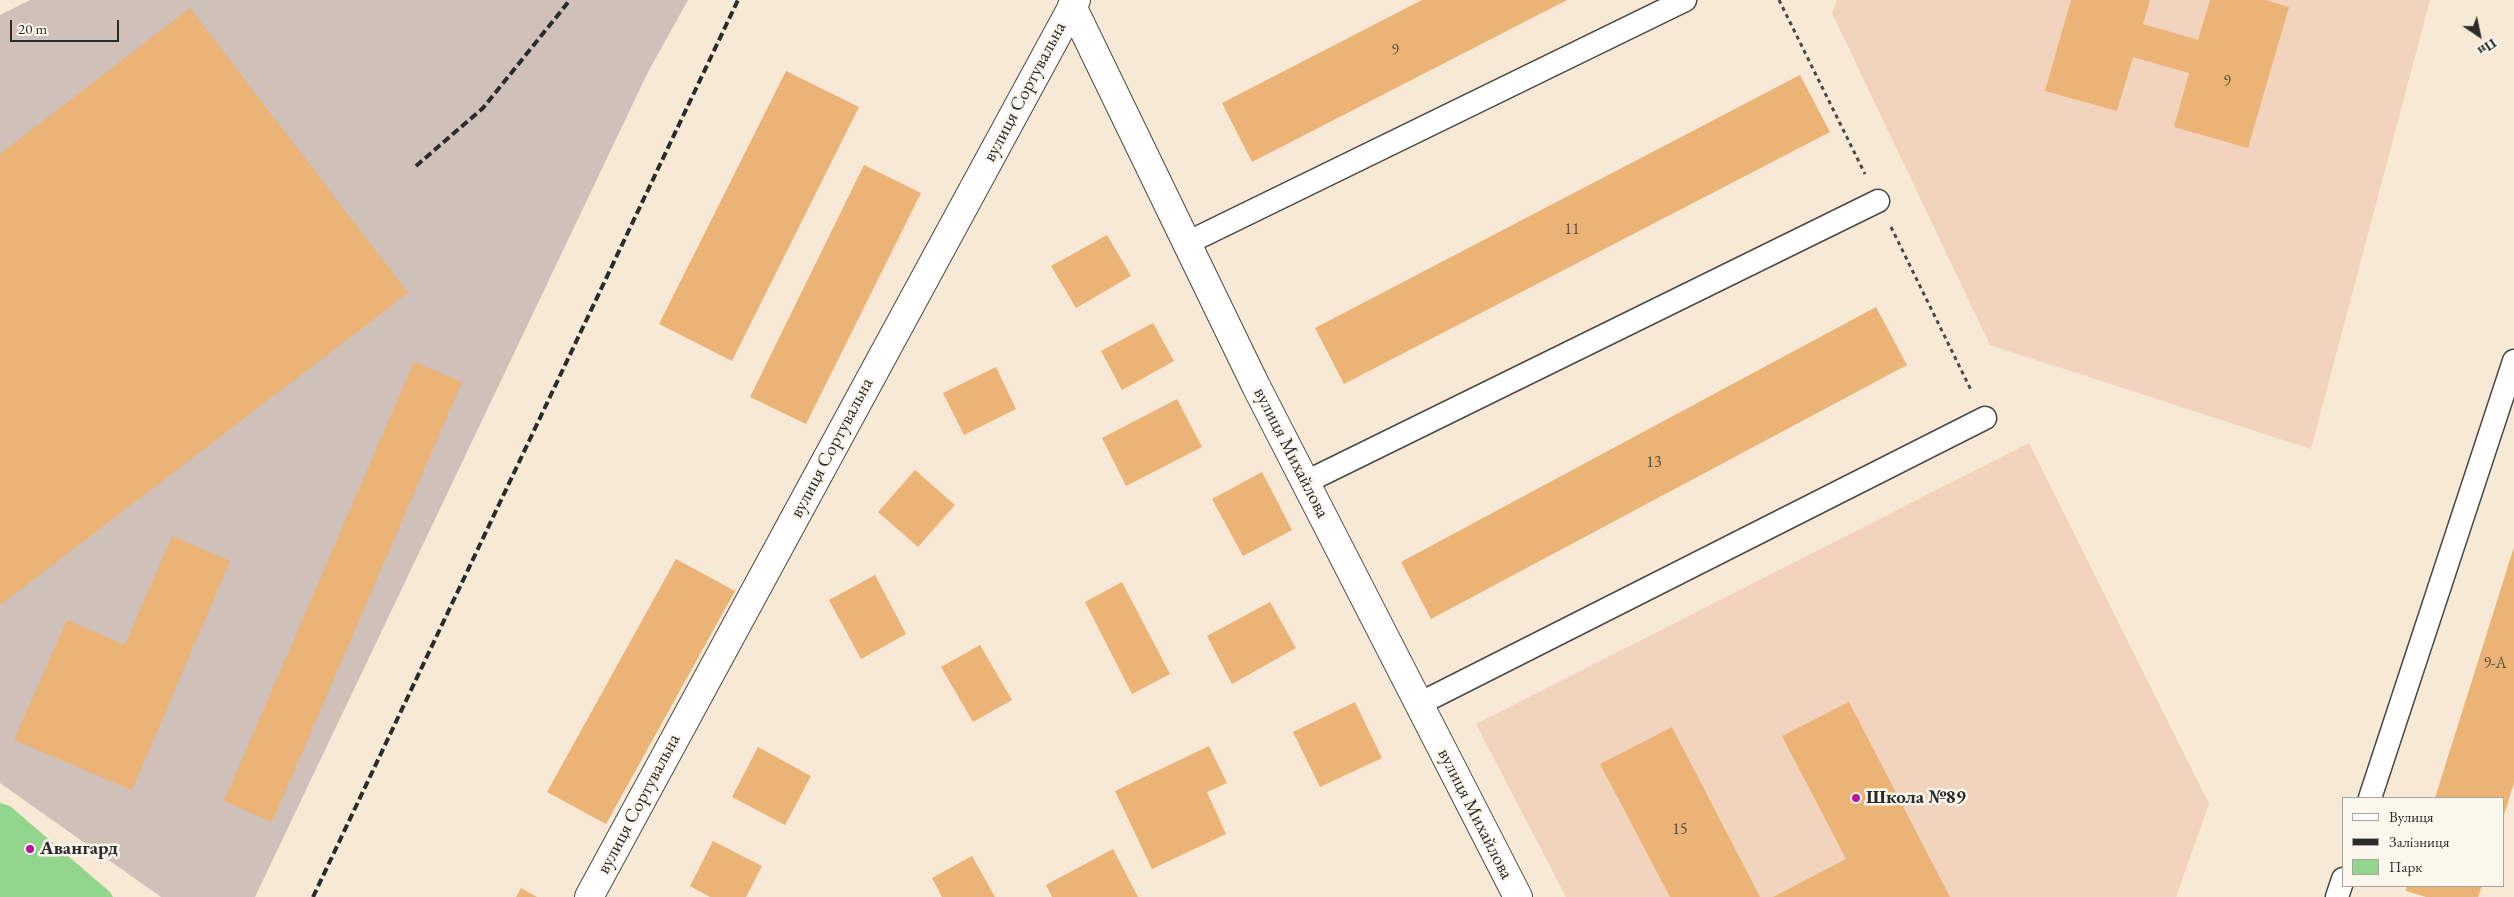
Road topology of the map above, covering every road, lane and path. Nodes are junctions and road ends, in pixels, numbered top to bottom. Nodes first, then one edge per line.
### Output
1 (1685, 0) edge
2 (1074, 3) edge
3 (1878, 201) dead end
4 (1187, 243) junction
5 (2514, 361) edge
6 (1985, 418) dead end
7 (1306, 482) junction
8 (1419, 704) junction
9 (2370, 797) edge
10 (2342, 883) edge
11 (589, 897) edge
12 (1518, 897) edge
13 (2337, 897) edge

1 - 4 lane
2 - 4 street, вулиця Михайлова
2 - 11 street, вулиця Сортувальна
3 - 7 lane
4 - 7 street, вулиця Михайлова
5 - 9 lane
6 - 8 lane
7 - 8 street, вулиця Михайлова
8 - 12 street, вулиця Михайлова
10 - 13 lane

